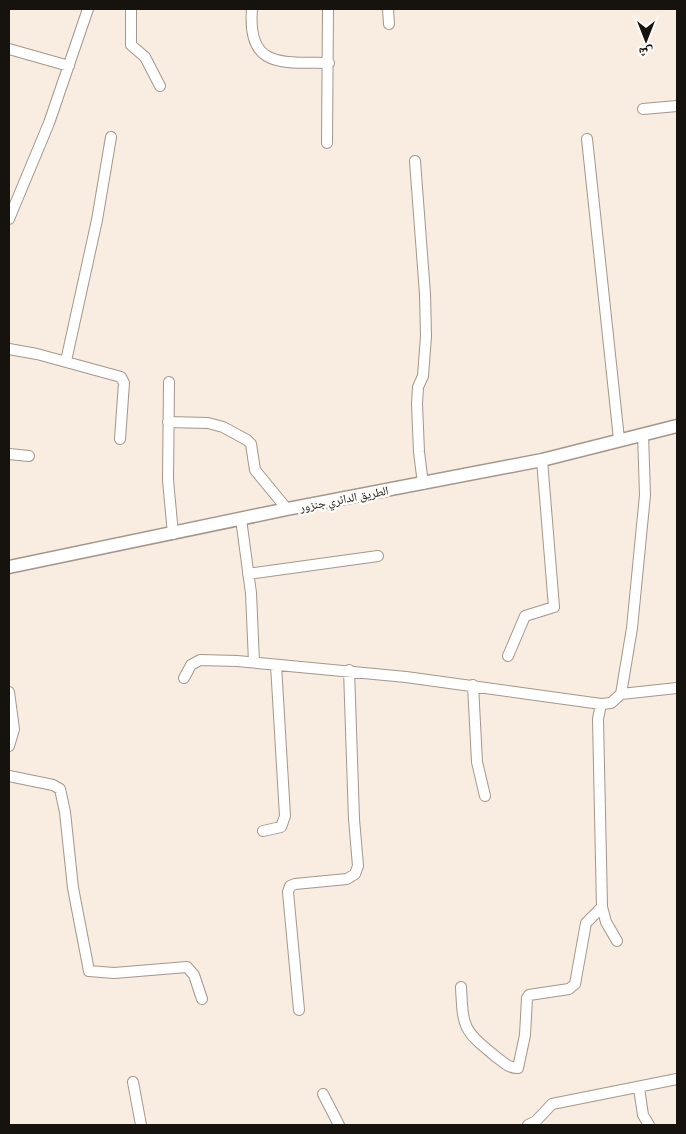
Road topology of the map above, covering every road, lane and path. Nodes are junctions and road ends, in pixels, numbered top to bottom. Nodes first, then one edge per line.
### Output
1 (88, 9) edge
2 (131, 9) edge
3 (252, 9) edge
4 (328, 9) edge
5 (388, 9) edge
6 (389, 24) dead end
7 (9, 49) edge
8 (329, 63) junction
9 (69, 66) junction
10 (160, 86) dead end
11 (677, 106) edge
12 (643, 109) dead end
13 (111, 137) dead end
14 (586, 139) dead end
15 (327, 143) dead end
16 (415, 161) dead end
17 (9, 219) edge
18 (9, 349) edge
19 (66, 361) junction
20 (169, 382) dead end
21 (168, 422) junction
22 (677, 426) edge
23 (643, 434) junction
24 (120, 439) dead end
25 (620, 439) junction
26 (9, 454) edge
27 (29, 456) dead end
28 (542, 460) junction
29 (423, 484) junction
30 (287, 509) junction
31 (241, 519) junction
32 (174, 534) junction
33 (378, 556) dead end
34 (9, 567) edge
35 (248, 574) junction
36 (508, 656) dead end
37 (254, 662) junction
38 (276, 665) junction
39 (349, 670) junction
40 (184, 678) dead end
41 (473, 685) junction
42 (677, 688) edge
43 (9, 692) edge
44 (621, 694) junction
45 (601, 704) junction
46 (9, 746) edge
47 (9, 776) edge
48 (484, 796) dead end
49 (263, 831) dead end
50 (602, 907) junction
51 (617, 941) dead end
52 (461, 988) dead end
53 (202, 999) dead end
54 (299, 1010) dead end
55 (677, 1079) edge
56 (133, 1082) dead end
57 (639, 1088) junction
58 (323, 1094) dead end
59 (141, 1125) edge
60 (340, 1125) edge
61 (528, 1125) edge
62 (649, 1125) edge

1 - 9 street
2 - 10 street
3 - 8 street
4 - 8 street
5 - 6 street
7 - 9 street
8 - 15 street
9 - 17 street
11 - 12 street
13 - 19 street
14 - 25 street
16 - 29 street
18 - 19 street
19 - 24 street
20 - 21 street
21 - 30 street
21 - 32 street
22 - 23 main road, الطريق الدائري جنزور
23 - 25 main road, الطريق الدائري جنزور
23 - 44 street
25 - 28 main road, الطريق الدائري جنزور
26 - 27 street
28 - 29 main road, الطريق الدائري جنزور
28 - 36 street
29 - 30 main road, الطريق الدائري جنزور
30 - 31 main road, الطريق الدائري جنزور
31 - 32 main road, الطريق الدائري جنزور
31 - 35 street
32 - 34 main road, الطريق الدائري جنزور
33 - 35 street
35 - 37 street
37 - 38 street
37 - 40 street
38 - 39 street
38 - 49 street
39 - 41 street
39 - 54 street
41 - 45 street
41 - 48 street
42 - 44 street
43 - 46 street
44 - 45 street
45 - 50 street
47 - 53 street
50 - 51 street
50 - 52 street
55 - 57 street
56 - 59 street
57 - 61 street
57 - 62 street
58 - 60 street

